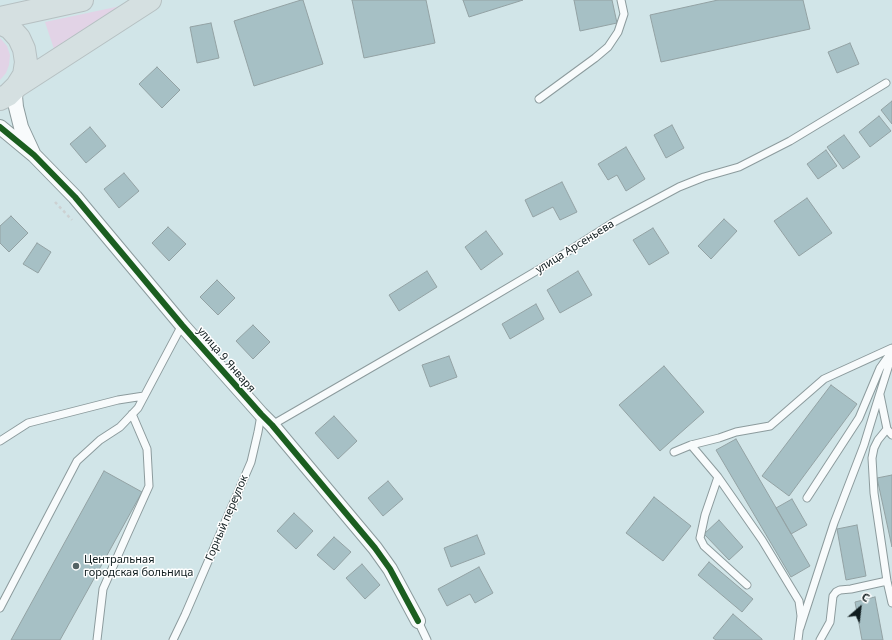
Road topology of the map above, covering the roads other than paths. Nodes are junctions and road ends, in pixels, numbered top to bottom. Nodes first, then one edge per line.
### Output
1 (82, 0) edge
2 (150, 0) edge
3 (621, 0) edge
4 (0, 18) edge
5 (0, 23) edge
6 (886, 83) dead end
7 (17, 86) junction
8 (0, 99) edge
9 (539, 99) dead end
10 (0, 127) edge
11 (34, 155) junction
12 (182, 325) junction
13 (892, 349) edge
14 (892, 355) edge
15 (880, 393) junction
16 (144, 396) junction
17 (132, 414) junction
18 (261, 414) junction
19 (272, 425) junction
20 (887, 429) junction
21 (892, 435) edge
22 (0, 441) edge
23 (691, 445) junction
24 (674, 452) dead end
25 (718, 477) junction
26 (807, 498) dead end
27 (887, 581) junction
28 (747, 585) dead end
29 (892, 603) edge
30 (0, 608) edge
31 (418, 621) joint
32 (800, 628) junction
33 (97, 640) edge
34 (173, 640) edge
35 (427, 640) edge
36 (798, 640) edge
37 (820, 640) edge

1 - 4 main road
2 - 7 main road
3 - 9 lane
5 - 7 main road
6 - 19 lane, улица Арсеньева
7 - 8 main road
7 - 11 street
10 - 11 street, улица 9 Января
11 - 12 street, улица 9 Января
12 - 16 lane
12 - 18 street, улица 9 Января
13 - 23 lane
13 - 26 lane
14 - 15 lane
15 - 20 lane
15 - 32 lane
16 - 17 lane
16 - 22 lane
17 - 30 lane
17 - 33 lane
18 - 19 street, улица 9 Января
18 - 34 lane, Горный переулок
19 - 31 street, улица 9 Января
20 - 21 lane
20 - 27 lane
23 - 24 lane
23 - 25 lane
25 - 28 lane
25 - 32 lane
27 - 29 lane
27 - 37 lane
31 - 35 lane
32 - 36 lane

